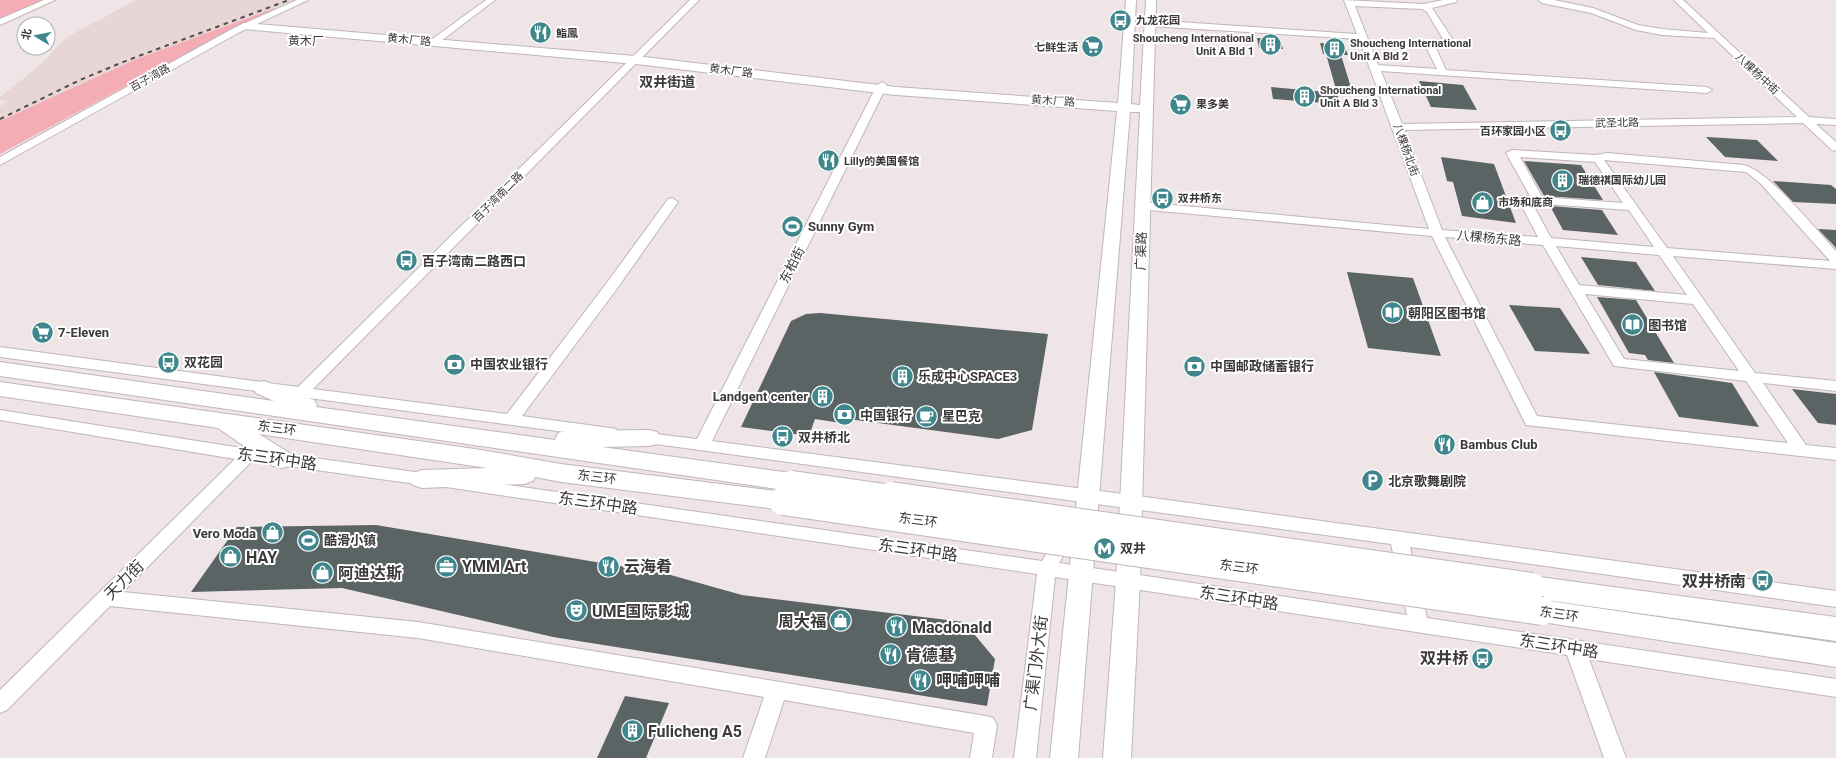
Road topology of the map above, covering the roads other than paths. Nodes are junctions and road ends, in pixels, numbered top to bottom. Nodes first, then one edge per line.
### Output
1 (51, 0) edge
2 (304, 0) edge
3 (491, 0) edge
4 (695, 0) edge
5 (1131, 0) edge
6 (1151, 0) edge
7 (1453, 0) edge
8 (1544, 0) edge
9 (1590, 0) edge
10 (1678, 0) edge
11 (1348, 1) edge
12 (1369, 2) edge
13 (1424, 7) junction
14 (1604, 15) junction
15 (0, 22) edge
16 (1150, 23) junction
17 (248, 24) junction
18 (1717, 36) junction
19 (1363, 37) junction
20 (437, 40) junction
21 (638, 57) junction
22 (1375, 68) junction
23 (1442, 69) dead end
24 (881, 87) junction
25 (1707, 90) dead end
26 (1124, 105) junction
27 (1146, 106) junction
28 (1807, 120) junction
29 (1836, 122) edge
30 (1398, 127) junction
31 (1836, 148) edge
32 (1598, 159) junction
33 (0, 162) edge
34 (1538, 200) junction
35 (672, 202) dead end
36 (1142, 206) junction
37 (1632, 207) junction
38 (1437, 233) junction
39 (1547, 242) junction
40 (1664, 251) junction
41 (1836, 259) edge
42 (1836, 265) edge
43 (1575, 289) junction
44 (1697, 300) junction
45 (0, 352) edge
46 (0, 369) edge
47 (1751, 377) junction
48 (1836, 386) edge
49 (264, 388) junction
50 (0, 389) edge
51 (300, 393) junction
52 (0, 414) edge
53 (337, 418) junction
54 (511, 420) junction
55 (222, 421) junction
56 (649, 438) junction
57 (489, 439) junction
58 (702, 445) junction
59 (1801, 450) junction
60 (1836, 454) edge
61 (248, 455) junction
62 (282, 460) junction
63 (561, 473) junction
64 (934, 476) junction
65 (422, 479) junction
66 (787, 491) junction
67 (1090, 496) junction
68 (1131, 501) junction
69 (1399, 538) junction
70 (917, 550) junction
71 (1047, 568) junction
72 (1082, 573) junction
73 (1128, 581) junction
74 (106, 598) junction
75 (1537, 599) junction
76 (1836, 599) edge
77 (1419, 625) junction
78 (1836, 630) edge
79 (1575, 649) junction
80 (1836, 656) edge
81 (1836, 688) edge
82 (777, 690) junction
83 (0, 704) edge
84 (754, 758) edge
85 (981, 758) edge
86 (1024, 758) edge
87 (1064, 758) edge
88 (1117, 758) edge
89 (1615, 758) edge

1 - 15 street
2 - 17 street, 百子湾路
3 - 20 street
4 - 21 street, 百子湾南二路
5 - 26 main road
6 - 16 main road, 广渠路
7 - 13 street
8 - 14 street
9 - 14 street
10 - 18 street, 八棵杨中街
11 - 12 street
11 - 19 street, 八棵杨北街
12 - 13 street
13 - 23 street
14 - 18 street
16 - 19 street
16 - 27 main road, 广渠路
17 - 20 main road, 黄木厂路
17 - 33 street, 百子湾路
18 - 28 street, 八棵杨中街
19 - 22 street, 八棵杨北街
20 - 21 main road, 黄木厂路
21 - 24 main road, 黄木厂路
21 - 51 street, 百子湾南二路
22 - 25 street
22 - 30 street, 八棵杨北街
24 - 26 main road, 黄木厂路
24 - 58 street, 东柏街
26 - 27 main road, 黄木厂路
26 - 67 main road
27 - 36 main road, 广渠路
28 - 29 street, 武圣北路
28 - 30 street, 武圣北路
28 - 31 street, 八棵杨中街
30 - 38 street, 八棵杨北街
32 - 34 street
32 - 37 street
32 - 41 street
34 - 37 street
34 - 39 street
35 - 54 street
36 - 38 street, 八棵杨东路
36 - 68 main road, 广渠路
37 - 40 street
38 - 39 street, 八棵杨东路
38 - 59 street, 八棵杨北街
39 - 40 street, 八棵杨东路
39 - 43 street
40 - 42 street, 八棵杨东路
40 - 44 street
43 - 44 street
43 - 47 street
44 - 47 street
45 - 49 street
46 - 53 highway, 东三环
47 - 48 street
47 - 59 street
49 - 51 street
49 - 53 highway
50 - 55 highway, 东三环
51 - 54 street
52 - 61 street, 东三环中路
53 - 57 highway, 东三环
54 - 56 street
55 - 62 highway
55 - 63 highway, 东三环
56 - 57 highway
56 - 58 street
57 - 66 highway, 东三环
58 - 64 street
59 - 60 street
61 - 62 street, 东三环中路
61 - 74 street, 天力街
62 - 65 street, 东三环中路
63 - 65 highway
63 - 66 highway, 东三环
64 - 67 street
64 - 70 street
65 - 70 street, 东三环中路
66 - 75 highway, 东三环, bridge
67 - 68 street
67 - 71 street
67 - 72 main road
68 - 69 street
68 - 73 main road, 广渠路
69 - 76 street
69 - 77 street
70 - 71 street, 东三环中路
71 - 72 street, 东三环中路
71 - 86 street, 广渠门外大街
72 - 73 street, 东三环中路
72 - 87 main road
73 - 77 street, 东三环中路
73 - 88 main road
74 - 82 street
74 - 83 street, 天力街
75 - 78 highway, 东三环
75 - 80 highway, 东三环
77 - 79 street, 东三环中路
79 - 81 street, 东三环中路
79 - 89 street
82 - 84 street
82 - 85 street

